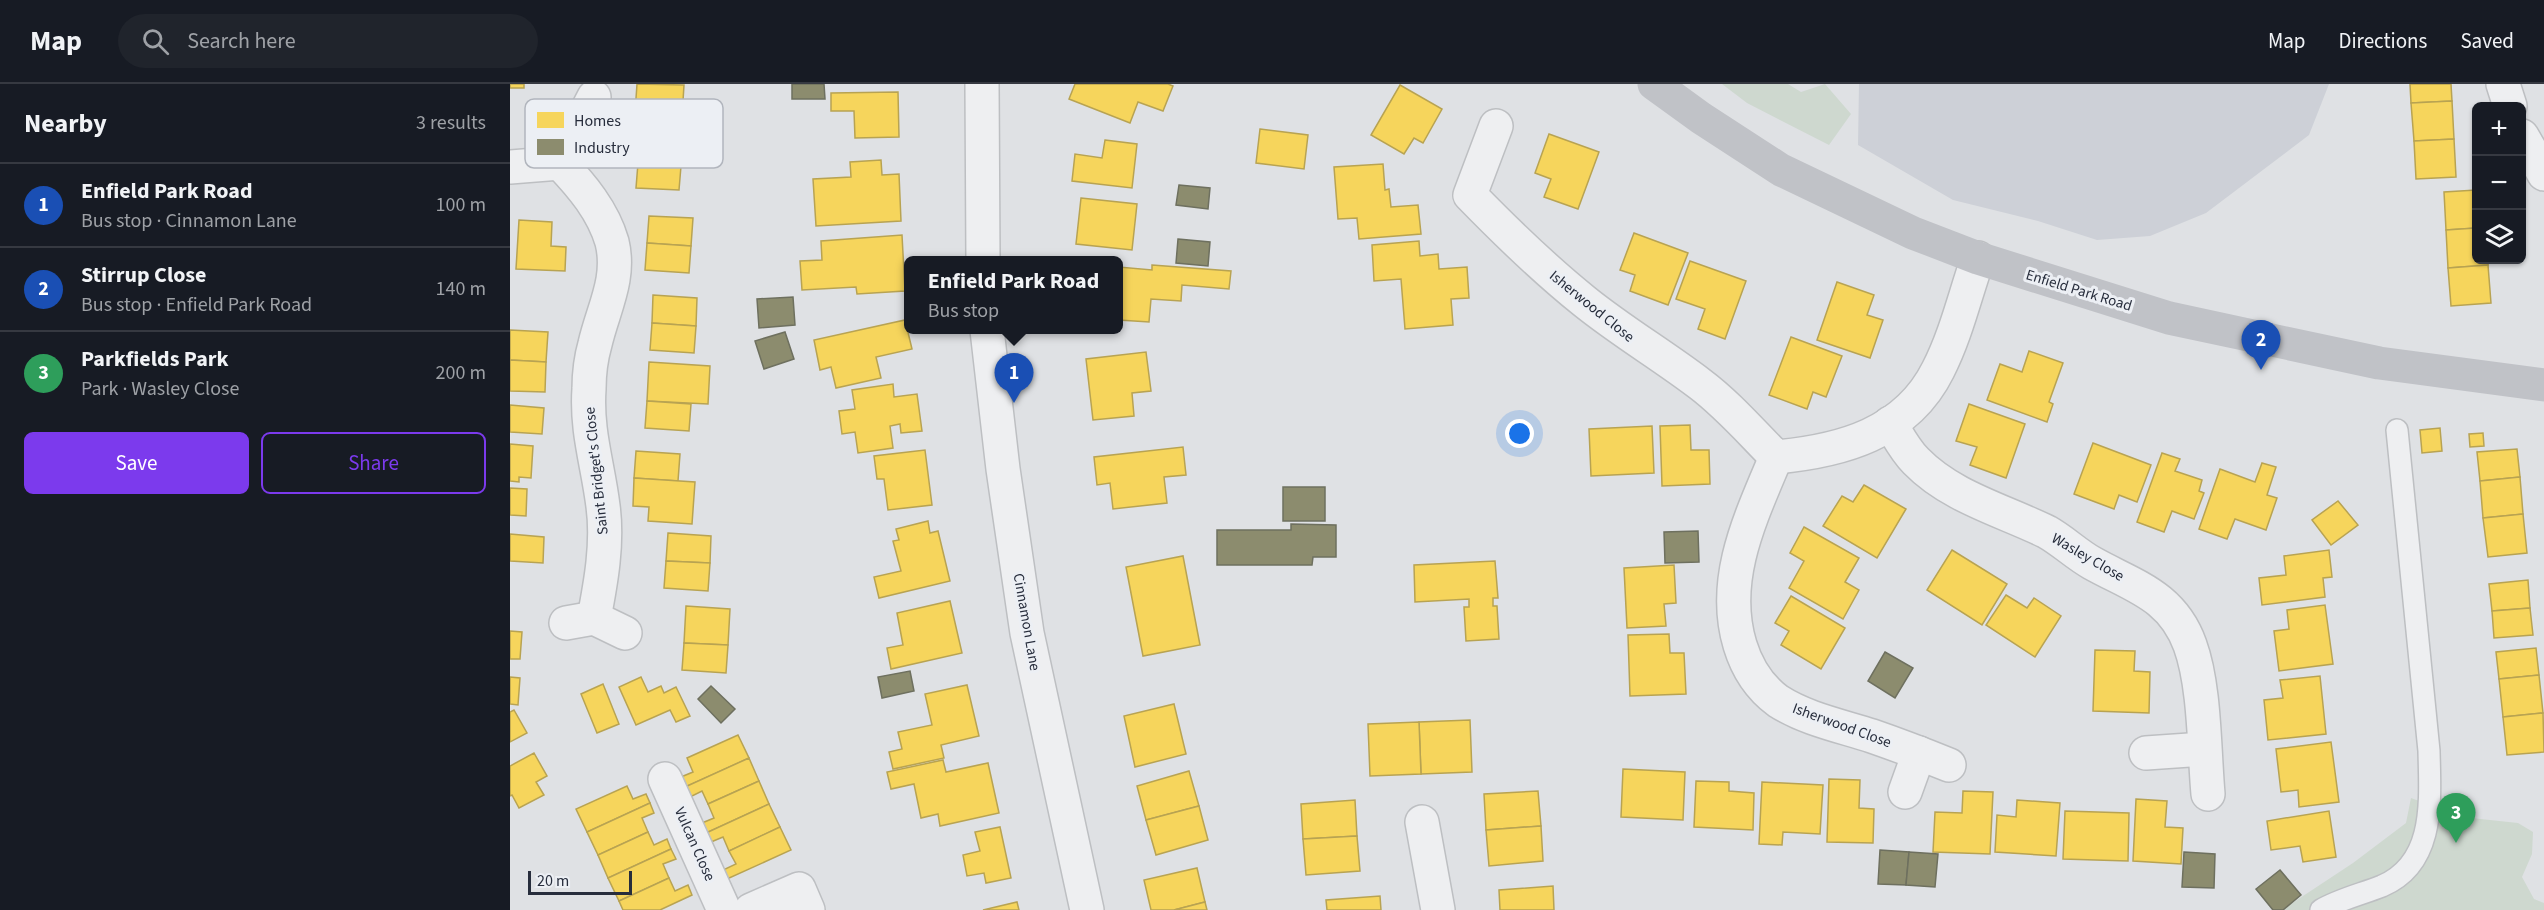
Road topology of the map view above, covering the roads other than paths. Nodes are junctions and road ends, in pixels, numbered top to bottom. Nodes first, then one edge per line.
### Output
1 (982, 84) edge
2 (1654, 84) edge
3 (2503, 84) edge
4 (2509, 102) edge
5 (1496, 126) dead end
6 (2526, 142) edge
7 (525, 166) edge
8 (510, 167) edge
9 (564, 168) edge
10 (2544, 174) edge
11 (983, 256) edge
12 (1978, 258) junction
13 (987, 334) edge
14 (2544, 385) edge
15 (1890, 423) junction
16 (2397, 430) dead end
17 (1776, 457) junction
18 (625, 633) dead end
19 (2204, 749) junction
20 (1918, 753) junction
21 (2146, 753) dead end
22 (1950, 765) dead end
23 (665, 779) dead end
24 (1905, 792) dead end
25 (2208, 794) dead end
26 (1422, 822) dead end
27 (724, 910) edge
28 (751, 910) edge
29 (808, 910) edge
30 (1087, 910) edge
31 (1438, 910) edge
32 (2321, 910) edge

1 - 11 street
2 - 12 street, Enfield Park Road
3 - 4 street
5 - 17 street, Isherwood Close
6 - 10 street
7 - 8 street
9 - 18 street, Saint Bridget's Close
12 - 14 street, Enfield Park Road
12 - 15 street
13 - 30 street, Cinnamon Lane
15 - 17 street
15 - 19 street, Wasley Close
16 - 32 lane
17 - 20 street, Isherwood Close
19 - 21 street
19 - 25 street, Wasley Close
20 - 22 street, Isherwood Close
20 - 24 street
23 - 27 street, Vulcan Close
26 - 31 street
28 - 29 street

